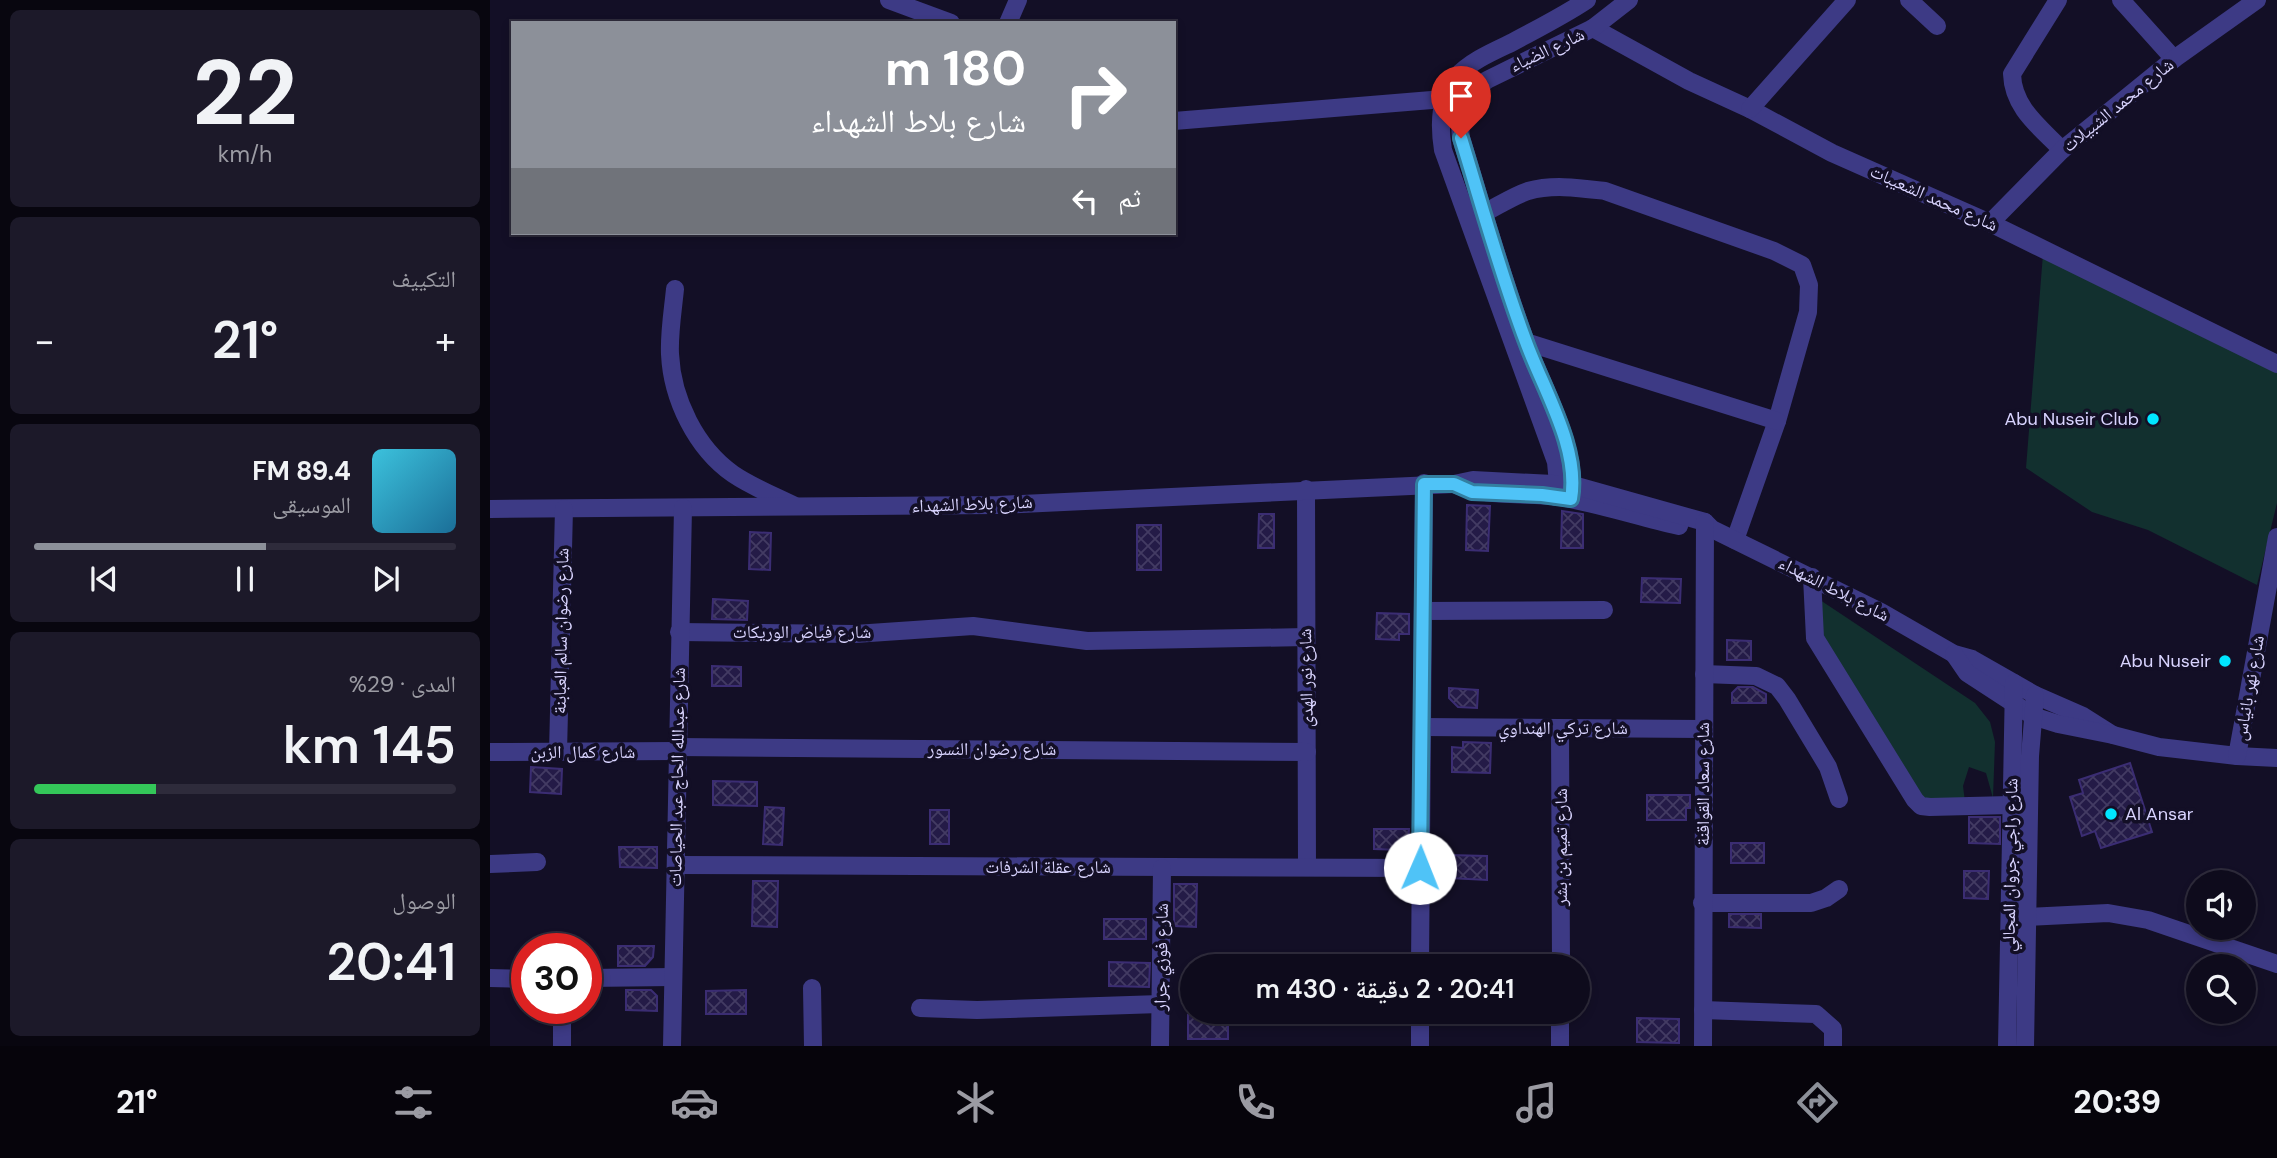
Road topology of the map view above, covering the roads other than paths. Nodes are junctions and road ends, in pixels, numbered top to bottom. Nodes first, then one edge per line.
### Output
1 (889, 0) edge
2 (1017, 0) edge
3 (1587, 0) edge
4 (1629, 0) edge
5 (1847, 0) edge
6 (1909, 0) edge
7 (2057, 0) edge
8 (2121, 0) edge
9 (2256, 0) edge
10 (946, 21) edge
11 (1009, 21) edge
12 (1937, 26) dead end
13 (1593, 28) junction
14 (2174, 59) junction
15 (1444, 99) junction
16 (1750, 109) junction
17 (1176, 121) edge
18 (2062, 150) junction
19 (1484, 213) junction
20 (1990, 223) junction
21 (675, 289) dead end
22 (1526, 342) junction
23 (2277, 364) edge
24 (1777, 421) junction
25 (1424, 484) junction
26 (1306, 489) junction
27 (1564, 491) junction
28 (683, 508) junction
29 (799, 508) junction
30 (490, 509) edge
31 (564, 509) junction
32 (1707, 527) junction
33 (2277, 537) edge
34 (1735, 540) junction
35 (1812, 577) junction
36 (1604, 610) dead end
37 (1423, 611) junction
38 (679, 632) junction
39 (1306, 637) junction
40 (1954, 654) junction
41 (1704, 674) junction
42 (2014, 683) junction
43 (2035, 695) junction
44 (2013, 704) junction
45 (2033, 716) junction
46 (1422, 727) junction
47 (1560, 728) junction
48 (1703, 729) junction
49 (2113, 735) junction
50 (677, 749) junction
51 (490, 752) edge
52 (558, 752) junction
53 (1307, 752) junction
54 (2237, 756) junction
55 (2277, 758) edge
56 (1839, 799) dead end
57 (2010, 805) junction
58 (537, 862) dead end
59 (490, 864) edge
60 (676, 865) junction
61 (1307, 867) junction
62 (1162, 868) junction
63 (1420, 868) junction
64 (1839, 889) dead end
65 (1702, 903) junction
66 (2029, 917) junction
67 (1420, 954) edge
68 (1561, 954) edge
69 (2277, 964) edge
70 (2008, 967) junction
71 (2028, 968) junction
72 (673, 977) junction
73 (490, 978) edge
74 (602, 978) edge
75 (511, 979) edge
76 (812, 988) dead end
77 (1160, 1004) junction
78 (920, 1008) dead end
79 (1703, 1010) junction
80 (562, 1024) edge
81 (1420, 1024) edge
82 (1560, 1024) edge
83 (1833, 1038) edge
84 (562, 1046) edge
85 (672, 1046) edge
86 (813, 1046) edge
87 (1160, 1046) edge
88 (1420, 1046) edge
89 (1560, 1046) edge
90 (1703, 1046) edge
91 (2007, 1046) edge
92 (2025, 1046) edge

1 - 10 street
2 - 11 street
3 - 15 street, شارع الضياء
4 - 13 street, شارع الضياء
5 - 16 street
6 - 12 street
7 - 18 street
8 - 14 street
9 - 14 street, شارع محمد الشبيلات
13 - 16 street, شارع محمد الشعيبات
13 - 19 street, شارع الضياء
14 - 18 street, شارع محمد الشبيلات
15 - 17 street
15 - 27 street
16 - 20 street, شارع محمد الشعيبات
18 - 20 street, شارع محمد الشبيلات
19 - 22 street, شارع الضياء
19 - 24 street
20 - 23 street, شارع محمد الشعيبات
21 - 29 street
22 - 24 street
22 - 27 street, شارع الضياء
24 - 34 street
25 - 26 street, شارع بلاط الشهداء
25 - 27 street, شارع بلاط الشهداء
25 - 37 street
26 - 29 street, شارع بلاط الشهداء
26 - 39 street, شارع نور الهدى
27 - 32 street, شارع بلاط الشهداء
28 - 29 street, شارع بلاط الشهداء
28 - 31 street, شارع بلاط الشهداء
28 - 38 street, شارع عبدالله الحاج عبد الحياصات
30 - 31 street, شارع بلاط الشهداء
31 - 52 street, شارع رضوان سالم العبابنة
32 - 34 street, شارع بلاط الشهداء
32 - 41 street, شارع سعاد القواقنة
33 - 54 street, شارع نهر بانياس
34 - 35 street, شارع بلاط الشهداء
35 - 40 street, شارع بلاط الشهداء
35 - 57 street
36 - 37 street
37 - 46 street
38 - 39 street, شارع فياض الوريكات
38 - 50 street, شارع عبدالله الحاج عبد الحياصات
39 - 53 street, شارع نور الهدى
40 - 42 street, شارع بلاط الشهداء
40 - 44 street, شارع بلاط الشهداء
41 - 48 street, شارع سعاد القواقنة
41 - 56 street
42 - 43 street, شارع بلاط الشهداء
42 - 44 street, شارع راجي جروان المجالي
43 - 45 street, شارع راجي جروان المجالي
43 - 49 street, شارع بلاط الشهداء
44 - 45 street, شارع بلاط الشهداء
44 - 57 street, شارع راجي جروان المجالي
45 - 49 street, شارع بلاط الشهداء
45 - 66 street, شارع راجي جروان المجالي
46 - 47 street, شارع تركي الهنداوي
46 - 63 street
47 - 48 street, شارع تركي الهنداوي
47 - 68 street, شارع تميم بن بشر
48 - 65 street, شارع سعاد القواقنة
49 - 54 street, شارع بلاط الشهداء
50 - 52 street, شارع كمال الزبن
50 - 53 street, شارع رضوان النسور
50 - 60 street, شارع عبدالله الحاج عبد الحياصات
51 - 52 street, شارع كمال الزبن
53 - 61 street, شارع نور الهدى
54 - 55 street, شارع بلاط الشهداء
57 - 70 street, شارع راجي جروان المجالي
58 - 59 street
60 - 62 street, شارع عقلة الشرفات
60 - 72 street, شارع عبدالله الحاج عبد الحياصات
61 - 62 street, شارع عقلة الشرفات
61 - 63 street, شارع عقلة الشرفات
62 - 77 street, شارع فوزي جرار
63 - 67 street
64 - 65 street
65 - 79 street, شارع سعاد القواقنة
66 - 69 street
66 - 71 street, شارع راجي جروان المجالي
70 - 71 street
70 - 91 street, شارع راجي جروان المجالي
71 - 92 street, شارع راجي جروان المجالي
72 - 74 street
72 - 85 street, شارع عبدالله الحاج عبد الحياصات
73 - 75 street
76 - 86 street
77 - 78 street
77 - 87 street, شارع فوزي جرار
79 - 83 street
79 - 90 street, شارع سعاد القواقنة
80 - 84 street
81 - 88 street
82 - 89 street

